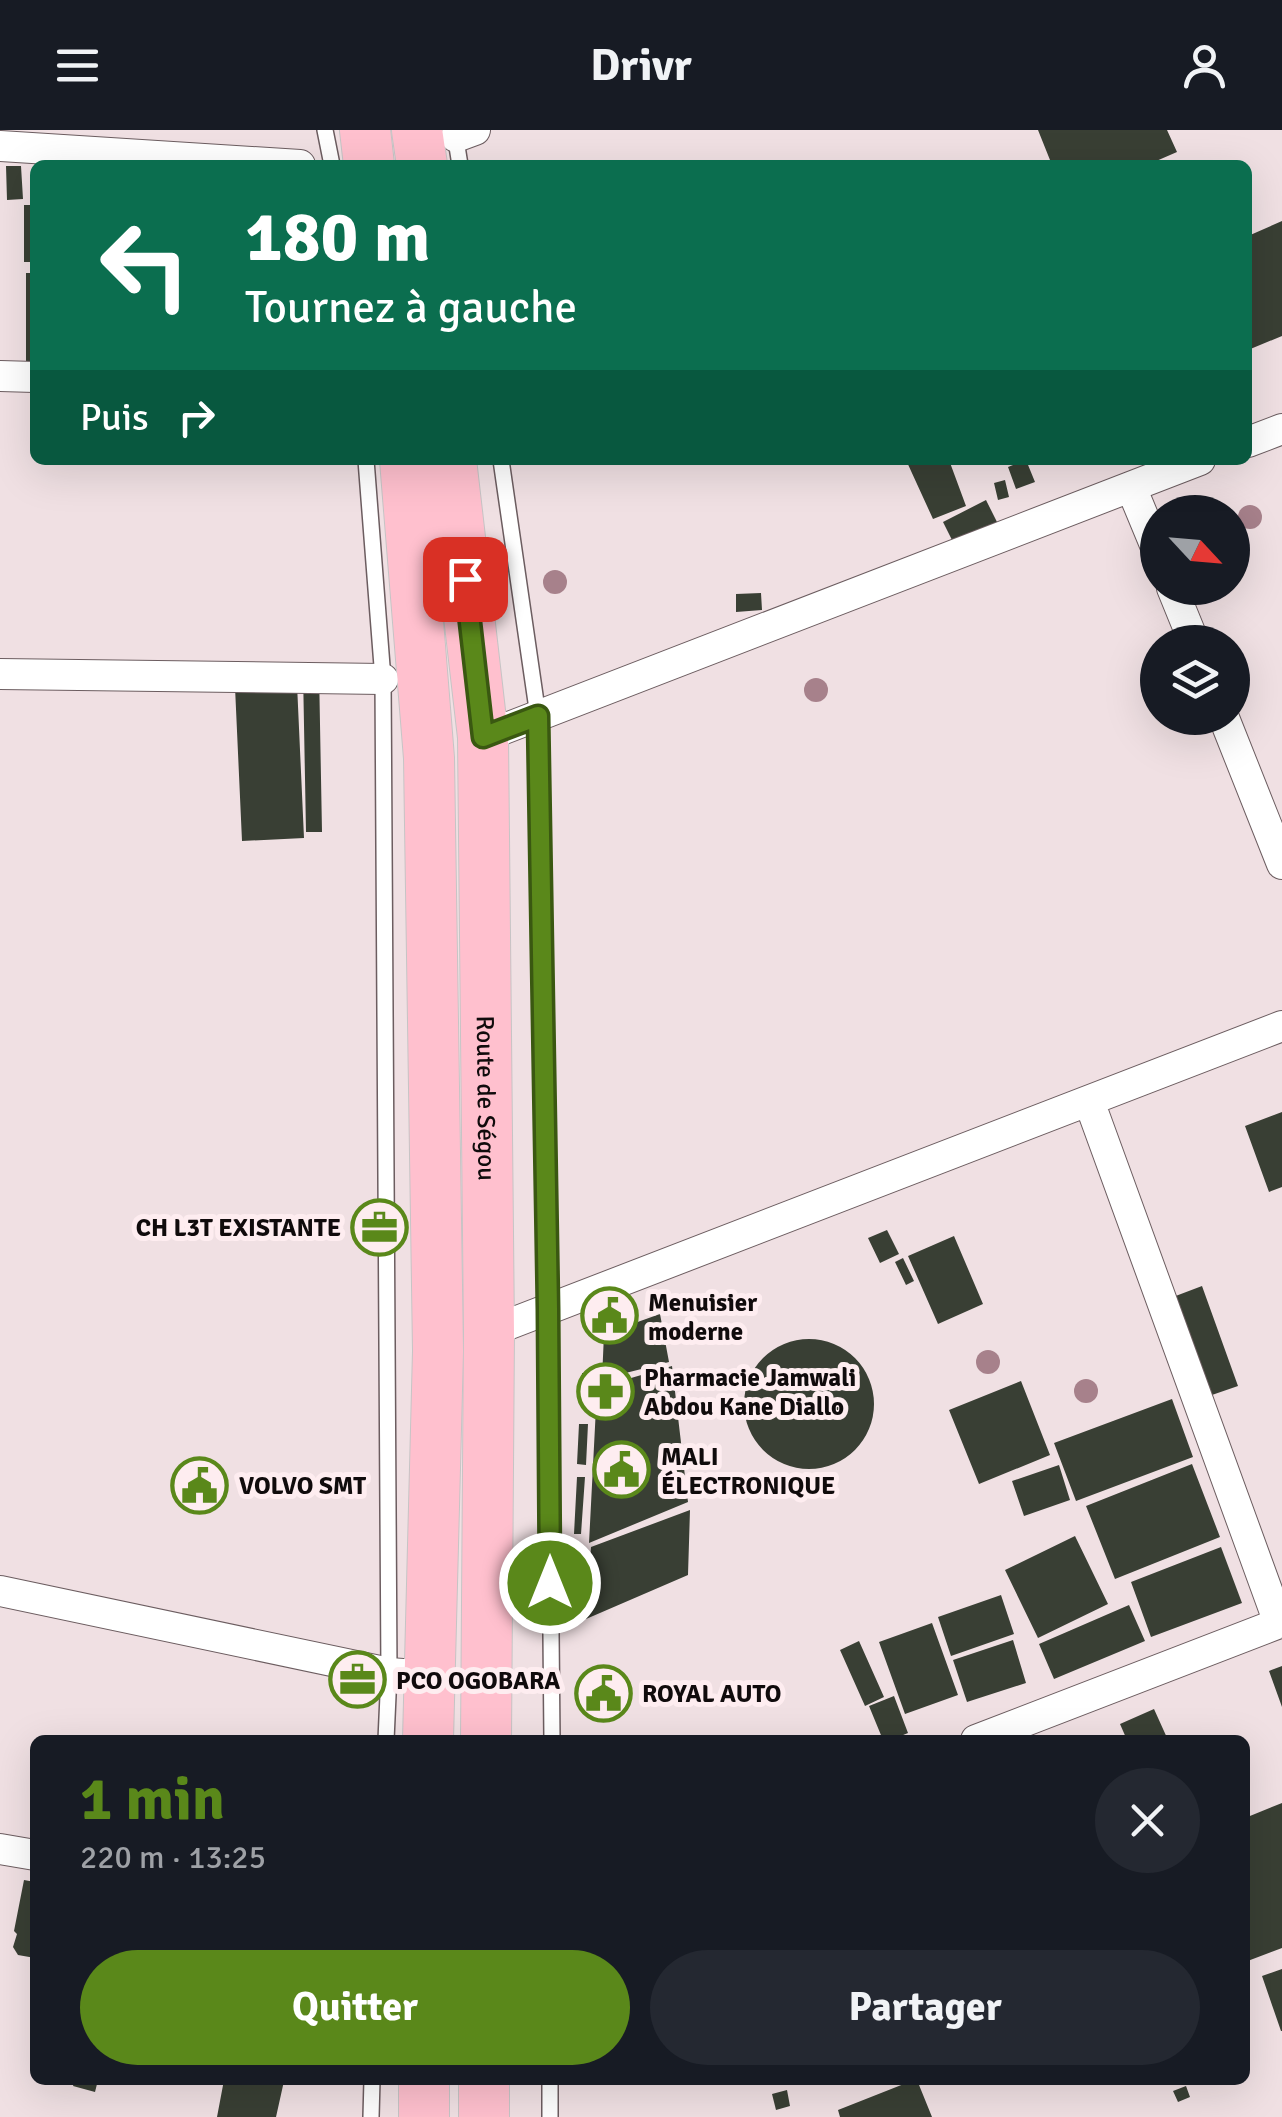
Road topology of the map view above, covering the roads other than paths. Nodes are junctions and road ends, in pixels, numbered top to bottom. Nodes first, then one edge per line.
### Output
1 (325, 130) edge
2 (365, 130) edge
3 (168, 143) edge
4 (0, 146) edge
5 (270, 160) edge
6 (331, 160) edge
7 (369, 160) edge
8 (0, 376) edge
9 (30, 377) edge
10 (1282, 428) edge
11 (1252, 440) edge
12 (366, 465) edge
13 (405, 465) edge
14 (452, 465) edge
15 (503, 465) edge
16 (1187, 465) edge
17 (1131, 486) junction
18 (1140, 508) edge
19 (0, 674) edge
20 (383, 679) junction
21 (538, 716) junction
22 (1231, 735) edge
23 (483, 737) junction
24 (1282, 864) edge
25 (1282, 1026) edge
26 (1090, 1101) junction
27 (548, 1309) junction
28 (489, 1332) junction
29 (0, 1591) edge
30 (1280, 1623) edge
31 (409, 1675) junction
32 (388, 1735) edge
33 (427, 1735) edge
34 (486, 1735) edge
35 (552, 1735) edge
36 (989, 1735) edge
37 (0, 1848) edge
38 (30, 1854) edge
39 (372, 2085) edge
40 (424, 2085) edge
41 (484, 2085) edge
42 (550, 2085) edge
43 (371, 2117) edge
44 (424, 2117) edge
45 (484, 2117) edge
46 (550, 2117) edge

1 - 6 lane
2 - 7 highway
3 - 4 street
3 - 5 street
8 - 9 street
10 - 11 street
12 - 20 lane
13 - 31 highway, Route de Ségou
14 - 23 highway, Route de Ségou
15 - 21 lane
16 - 17 street
17 - 18 street
17 - 21 street
19 - 20 street
20 - 31 lane
21 - 23 street
21 - 27 lane
22 - 24 street
23 - 28 highway, Route de Ségou
25 - 26 street
26 - 27 street
26 - 30 street
27 - 28 street
27 - 35 lane
28 - 34 highway, Route de Ségou
29 - 31 street
30 - 36 street
31 - 32 lane
31 - 33 highway, Route de Ségou
37 - 38 street
39 - 43 lane
40 - 44 highway
41 - 45 highway
42 - 46 lane

